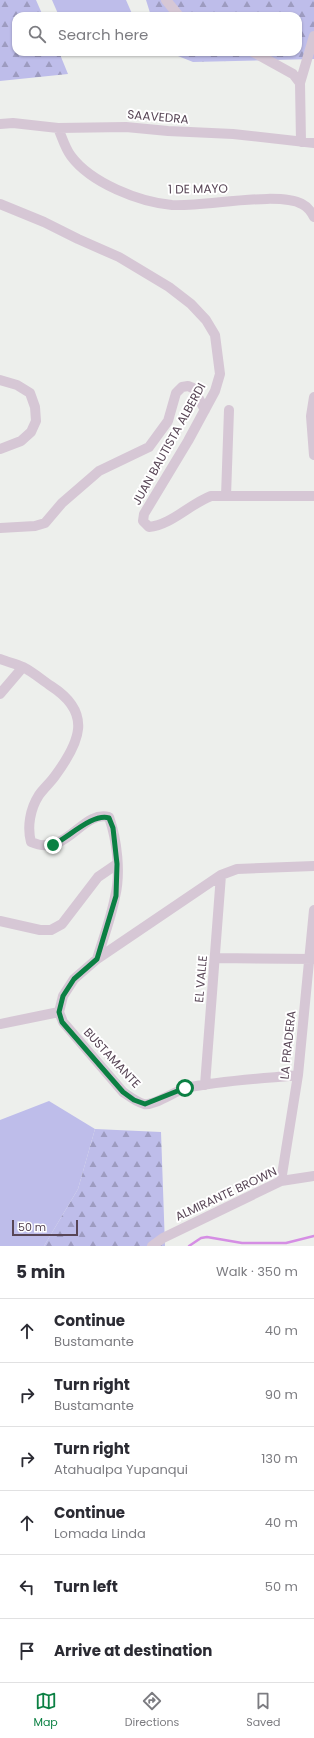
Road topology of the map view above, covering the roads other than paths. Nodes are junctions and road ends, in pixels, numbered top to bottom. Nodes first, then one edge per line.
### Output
1 (166, 0) edge
2 (176, 12) edge
3 (314, 36) edge
4 (260, 56) edge
5 (300, 84) junction
6 (0, 124) edge
7 (58, 128) junction
8 (301, 142) junction
9 (314, 143) edge
10 (0, 204) edge
11 (314, 217) edge
12 (0, 380) edge
13 (314, 397) edge
14 (205, 410) junction
15 (229, 410) dead end
16 (0, 449) edge
17 (314, 455) edge
18 (226, 496) junction
19 (314, 496) edge
20 (0, 528) edge
21 (0, 659) edge
22 (23, 667) junction
23 (0, 694) edge
24 (117, 864) junction
25 (314, 866) edge
26 (221, 875) junction
27 (314, 910) edge
28 (0, 921) edge
29 (216, 958) junction
30 (97, 959) junction
31 (312, 960) edge
32 (59, 1012) junction
33 (0, 1024) edge
34 (298, 1075) junction
35 (204, 1085) junction
36 (314, 1176) edge
37 (281, 1181) junction
38 (152, 1246) edge

1 - 2 street
3 - 5 street
4 - 5 street
5 - 8 street
6 - 7 street, SAAVEDRA
7 - 8 street, SAAVEDRA
7 - 11 street, 1 DE MAYO
8 - 9 street, SAAVEDRA
10 - 14 street, JUAN BAUTISTA ALBERDI
12 - 16 street
13 - 17 street
14 - 18 street, JUAN BAUTISTA ALBERDI
14 - 20 street
15 - 18 street
18 - 19 street, JUAN BAUTISTA ALBERDI
21 - 22 street
22 - 23 street
22 - 24 street
24 - 28 street
24 - 30 street
25 - 26 street
26 - 29 street, EL VALLE
26 - 30 street
27 - 31 street, LA PRADERA
29 - 31 street
29 - 35 street, EL VALLE
30 - 32 street
31 - 34 street, LA PRADERA
32 - 33 street
32 - 35 street, BUSTAMANTE
34 - 35 street, BUSTAMANTE
34 - 37 street, LA PRADERA
36 - 37 street, ALMIRANTE BROWN
37 - 38 street, ALMIRANTE BROWN

